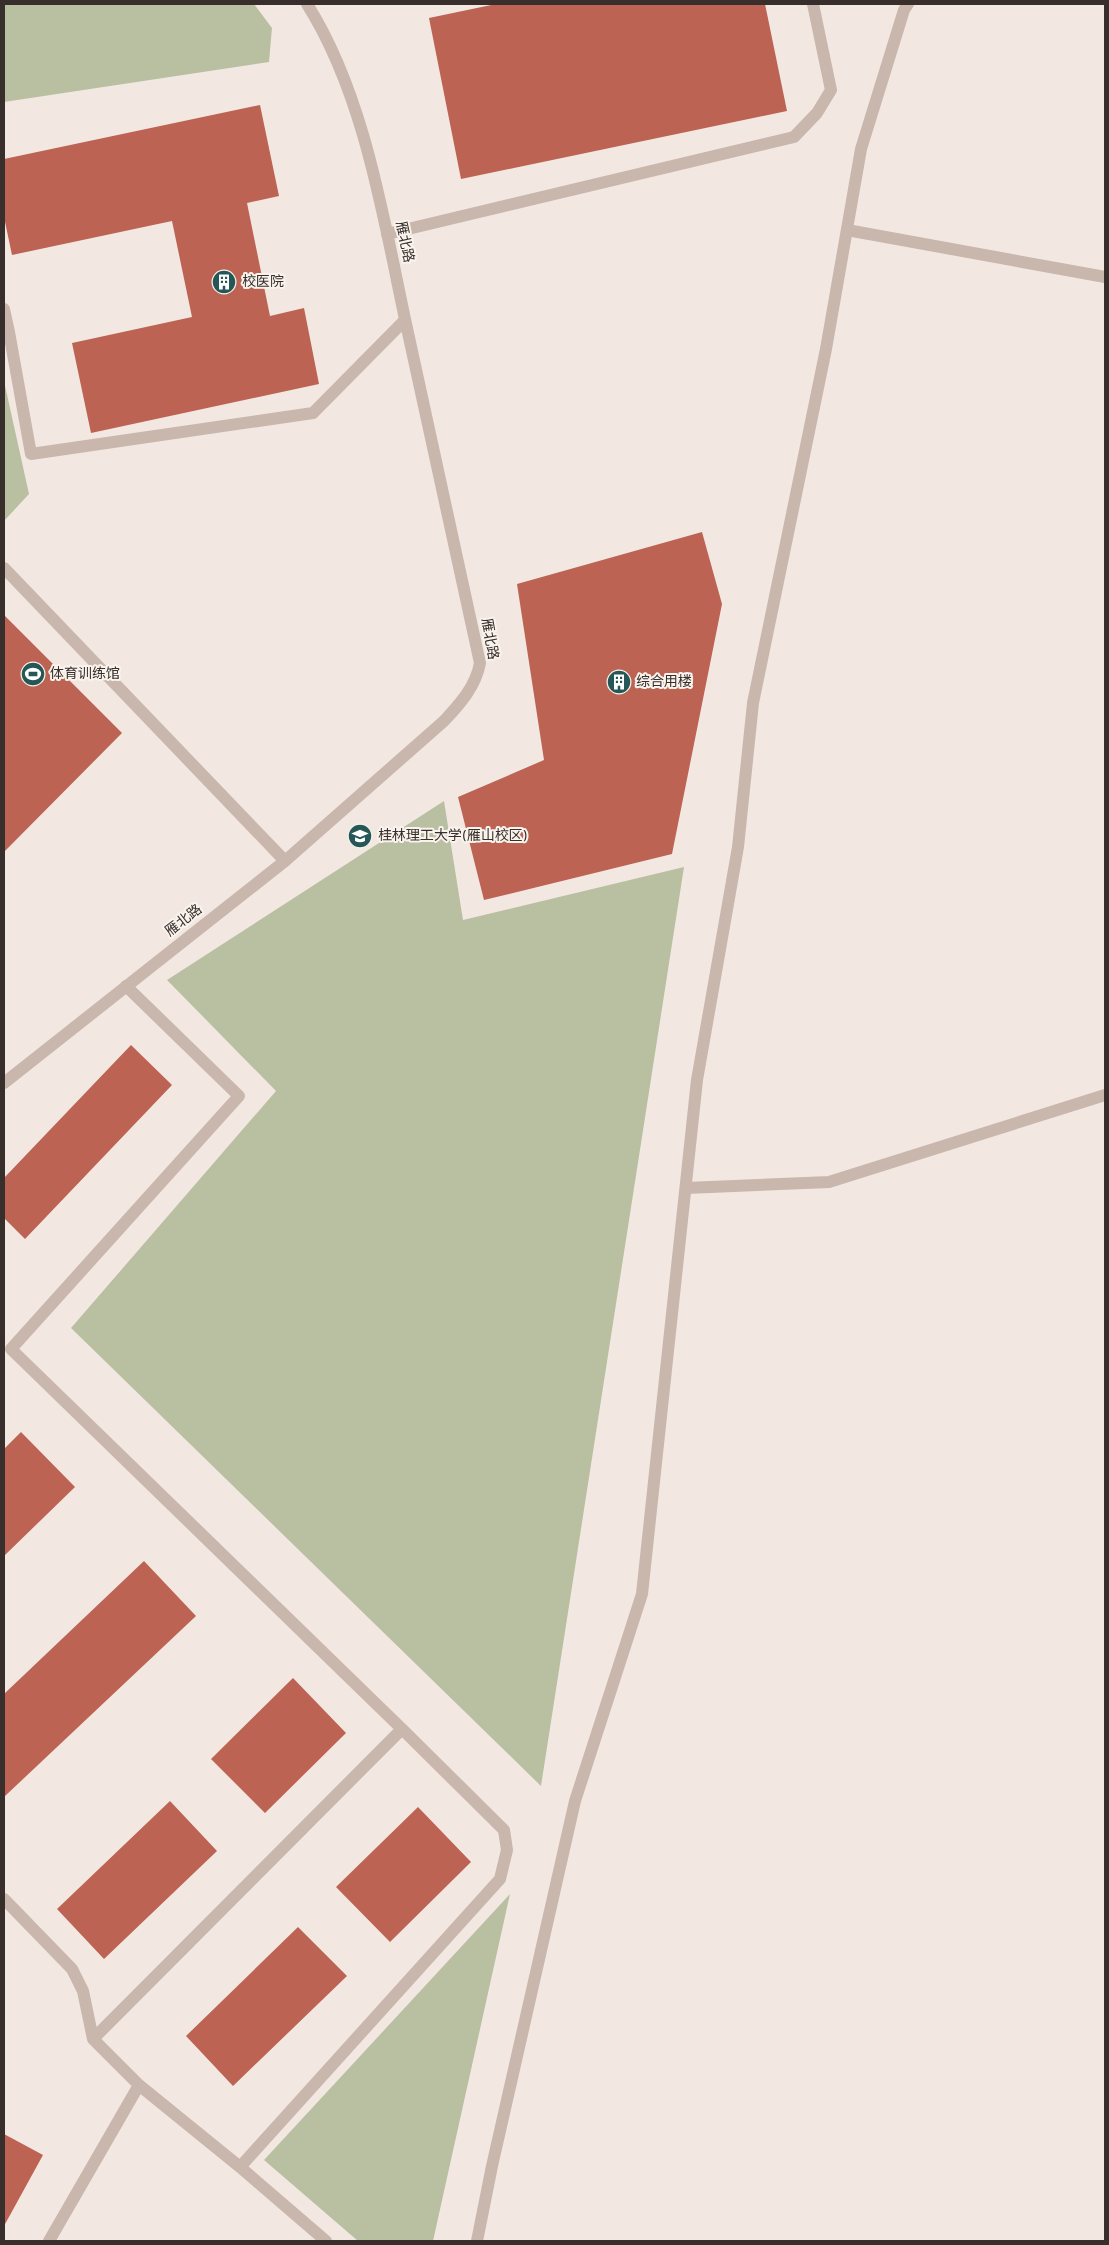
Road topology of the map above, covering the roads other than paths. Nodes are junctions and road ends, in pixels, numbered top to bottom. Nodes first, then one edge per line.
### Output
1 (307, 4) edge
2 (813, 4) edge
3 (908, 4) edge
4 (847, 230) junction
5 (387, 234) junction
6 (1105, 277) edge
7 (4, 309) edge
8 (406, 320) junction
9 (6, 334) edge
10 (4, 568) edge
11 (285, 861) junction
12 (126, 986) junction
13 (4, 1083) edge
14 (1105, 1095) edge
15 (686, 1188) junction
16 (7, 1353) edge
17 (402, 1729) junction
18 (4, 1900) edge
19 (93, 2039) junction
20 (139, 2085) junction
21 (240, 2167) junction
22 (49, 2241) edge
23 (326, 2241) edge
24 (477, 2241) edge

1 - 5 street, 雁北路
2 - 5 street
3 - 4 street
4 - 6 street
4 - 15 street
5 - 8 street, 雁北路
7 - 9 street
8 - 9 street
8 - 11 street, 雁北路
10 - 11 street
11 - 12 street, 雁北路
12 - 13 street, 雁北路
12 - 16 street
14 - 15 street
15 - 24 street
16 - 17 street
17 - 19 street
17 - 21 street
18 - 19 street
19 - 20 street
20 - 21 street
20 - 22 street
21 - 23 street

